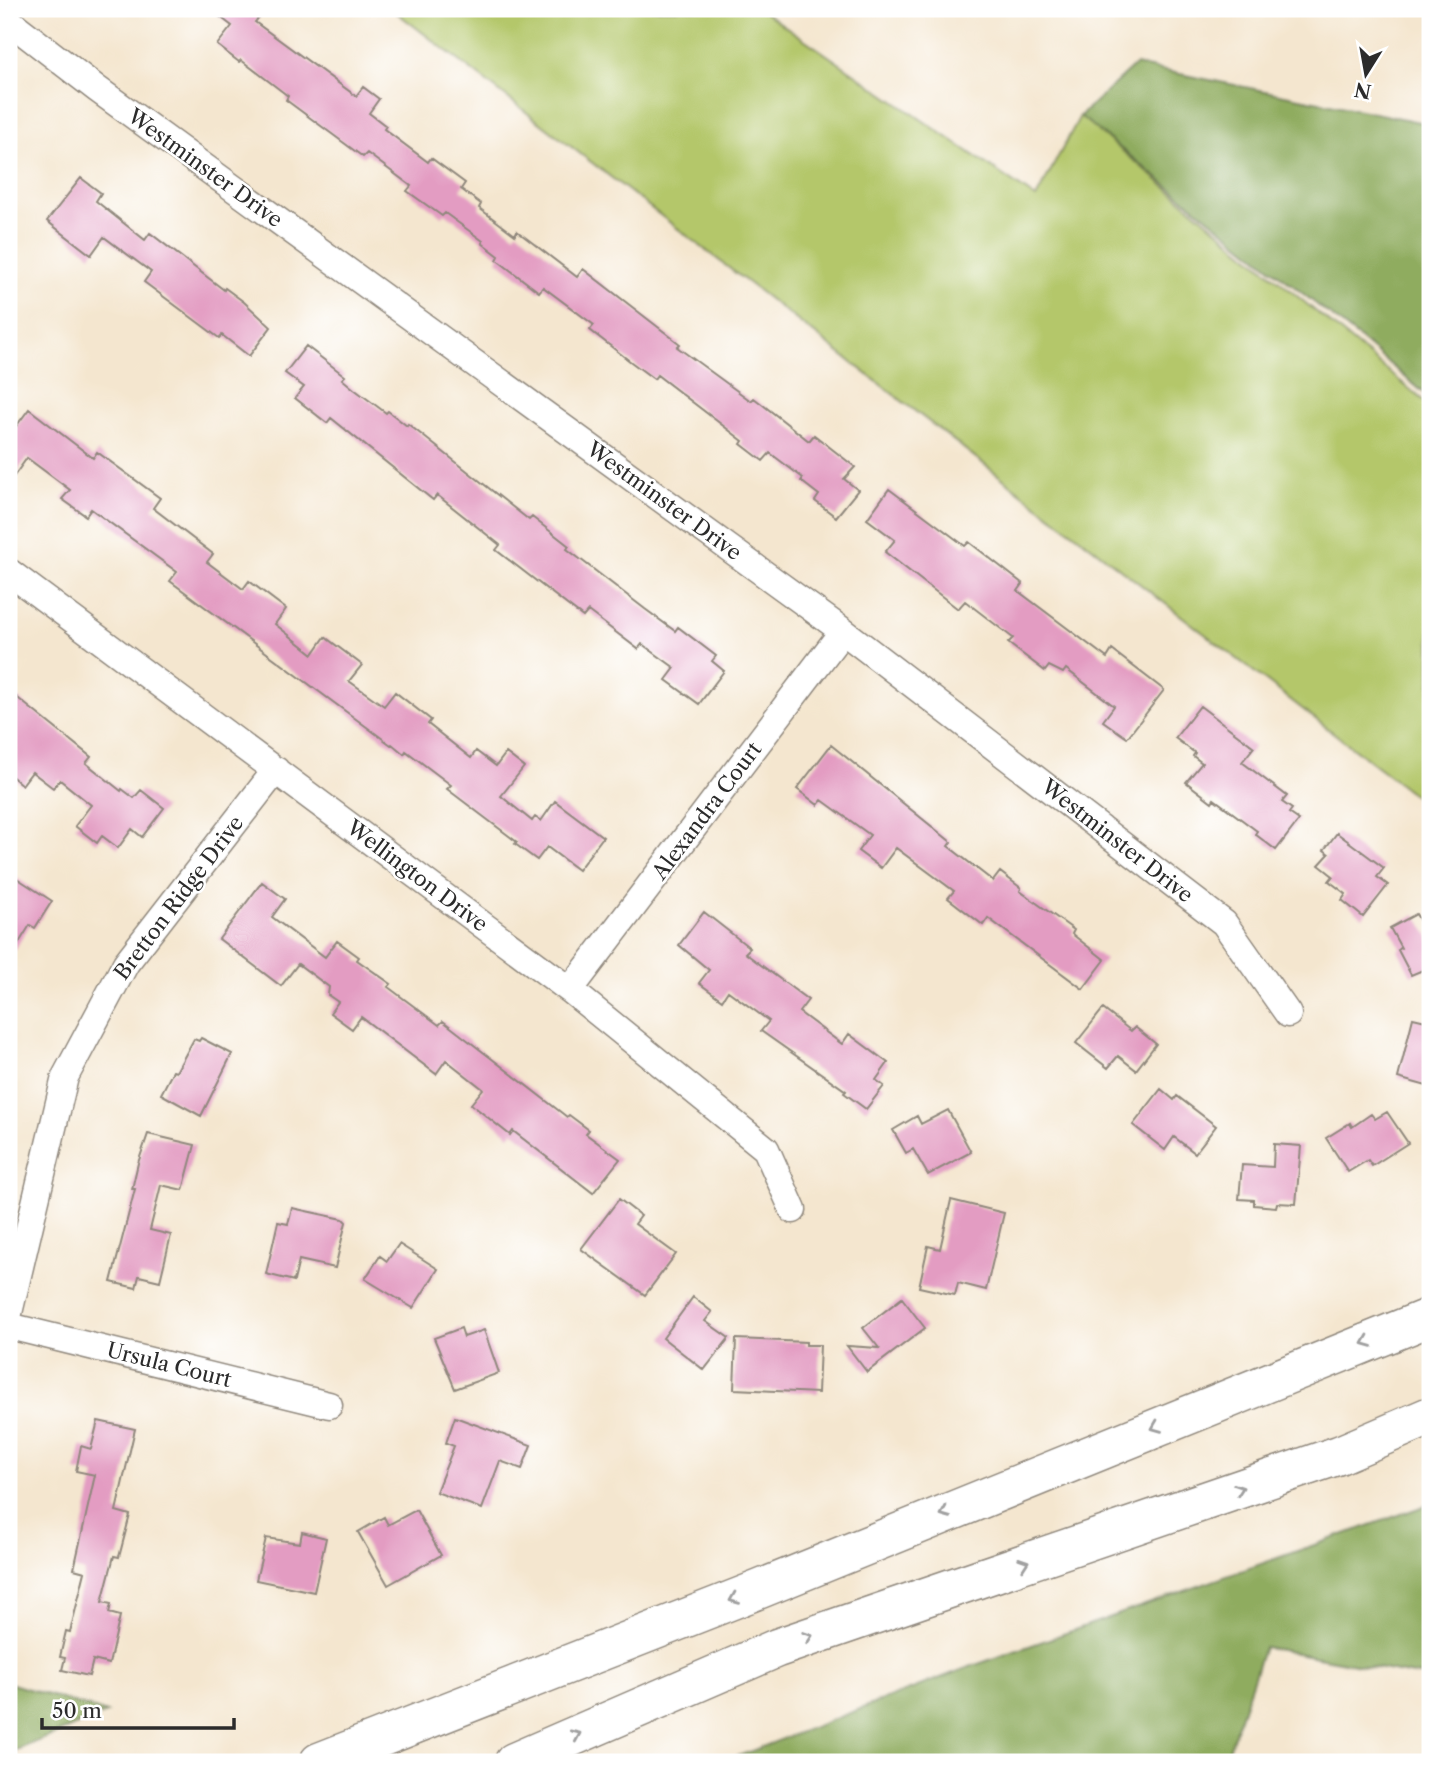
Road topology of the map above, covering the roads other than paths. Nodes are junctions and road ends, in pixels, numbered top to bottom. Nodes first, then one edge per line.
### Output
1 (9, 21) edge
2 (9, 572) edge
3 (843, 631) junction
4 (276, 769) junction
5 (570, 990) junction
6 (1287, 1014) dead end
7 (793, 1210) dead end
8 (9, 1313) edge
9 (1430, 1317) edge
10 (9, 1326) edge
11 (330, 1405) dead end
12 (1430, 1416) edge
13 (320, 1762) edge
14 (514, 1762) edge

1 - 3 street, Westminster Drive
2 - 4 street, Wellington Drive
3 - 5 street, Alexandra Court
3 - 6 street, Westminster Drive
4 - 5 street, Wellington Drive
4 - 8 street, Bretton Ridge Drive
5 - 7 street, Wellington Drive
9 -> 13 highway
10 - 11 street, Ursula Court
14 -> 12 highway

